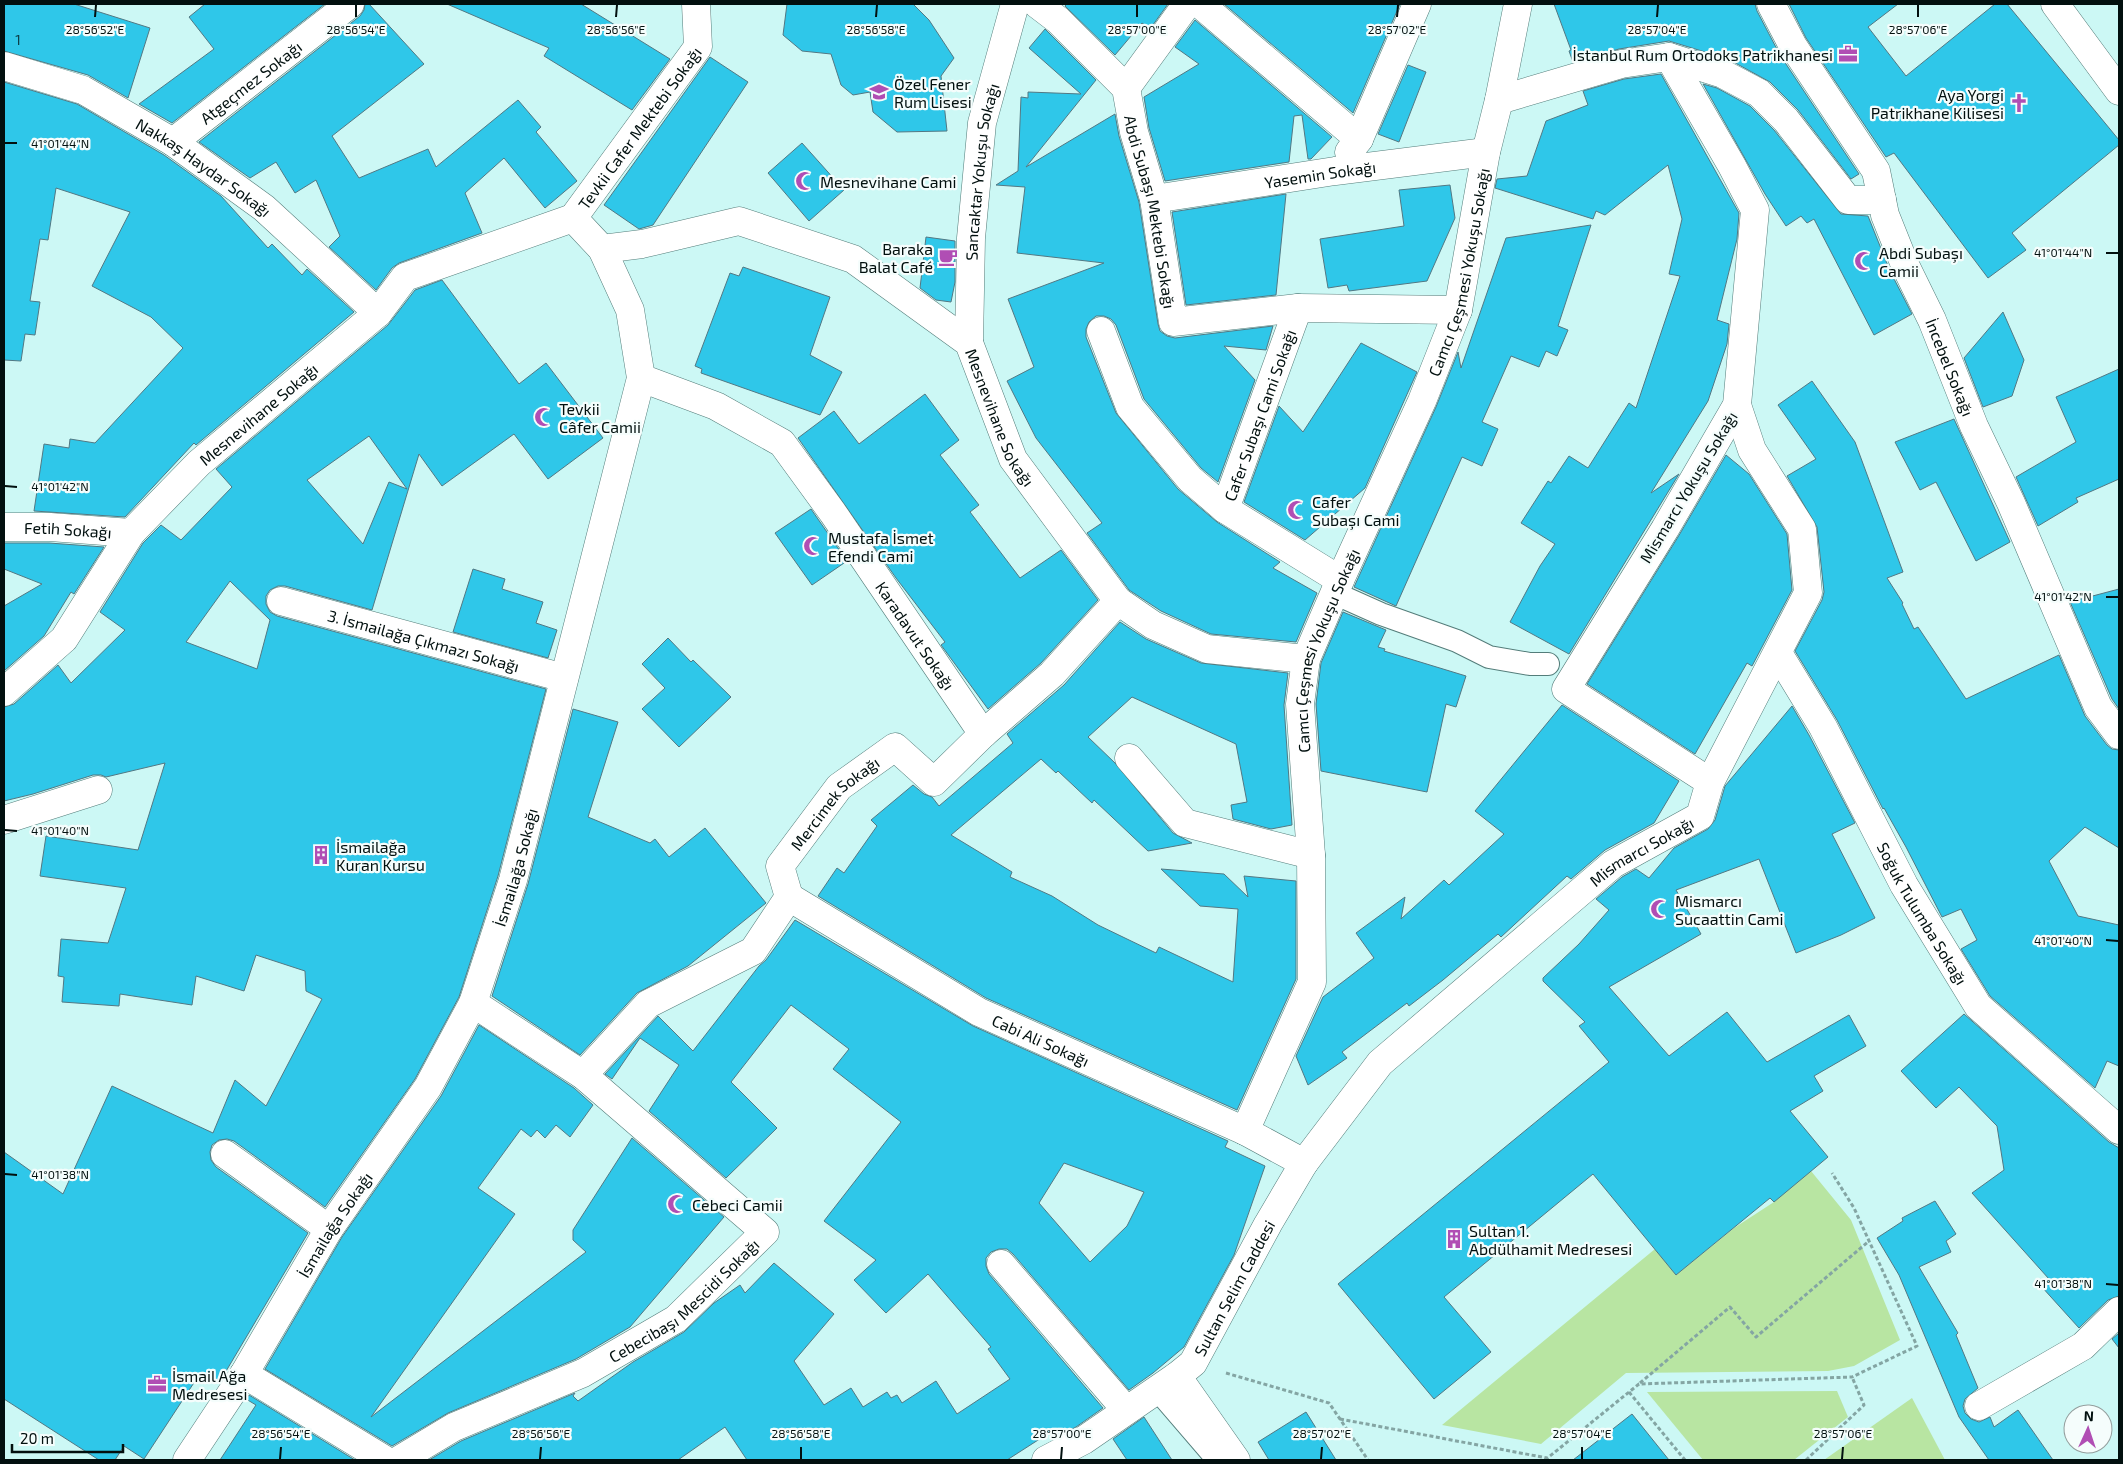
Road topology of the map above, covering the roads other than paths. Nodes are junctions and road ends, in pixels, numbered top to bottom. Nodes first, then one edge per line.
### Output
1 (350, 4) edge
2 (696, 4) edge
3 (1015, 4) edge
4 (1037, 4) edge
5 (1187, 4) edge
6 (1200, 4) edge
7 (1417, 4) edge
8 (1518, 4) edge
9 (1770, 4) edge
10 (2055, 4) edge
11 (1669, 57) junction
12 (4, 66) edge
13 (1126, 88) junction
14 (2119, 91) edge
15 (1499, 100) junction
16 (1359, 139) junction
17 (173, 142) junction
18 (1486, 152) junction
19 (1335, 172) junction
20 (1154, 199) junction
21 (1882, 200) junction
22 (573, 218) junction
23 (602, 249) junction
24 (1298, 308) junction
25 (1458, 310) junction
26 (378, 312) junction
27 (1101, 331) dead end
28 (969, 344) junction
29 (641, 378) junction
30 (1737, 405) junction
31 (1225, 508) junction
32 (4, 527) edge
33 (131, 534) junction
34 (1337, 586) junction
35 (281, 601) dead end
36 (1118, 601) junction
37 (1778, 653) junction
38 (1306, 660) junction
39 (1548, 664) dead end
40 (564, 678) junction
41 (4, 692) edge
42 (983, 734) junction
43 (2119, 735) edge
44 (1129, 758) dead end
45 (1710, 782) junction
46 (98, 790) dead end
47 (4, 820) edge
48 (1311, 855) junction
49 (789, 897) junction
50 (473, 1003) junction
51 (582, 1075) junction
52 (2119, 1130) edge
53 (1244, 1132) junction
54 (225, 1154) dead end
55 (1304, 1163) junction
56 (329, 1229) junction
57 (1001, 1264) dead end
58 (2119, 1311) edge
59 (244, 1374) junction
60 (1176, 1376) junction
61 (1980, 1406) dead end
62 (1126, 1410) junction
63 (187, 1460) edge
64 (386, 1460) edge
65 (399, 1460) edge
66 (1046, 1460) edge
67 (1218, 1460) edge
68 (1236, 1460) edge

1 - 17 street, Atgeçmez Sokağı
2 - 22 street, Tevkii Cafer Mektebi Sokağı
3 - 28 street, Sancaktar Yokuşu Sokağı
4 - 13 street
5 - 13 street
6 - 16 street
7 - 16 street
8 - 15 street, Camcı Çeşmesi Yokuşu Sokağı
9 - 21 street, İncebel Sokağı
10 - 14 street
11 - 15 street
11 - 21 street
11 - 30 street, Mismarcı Yokuşu Sokağı
12 - 17 street, Nakkaş Haydar Sokağı
13 - 20 street, Abdi Subaşı Mektebi Sokağı
15 - 18 street, Camcı Çeşmesi Yokuşu Sokağı
16 - 19 street
17 - 26 street, Nakkaş Haydar Sokağı
18 - 19 street, Yasemin Sokağı
18 - 25 street, Camcı Çeşmesi Yokuşu Sokağı
19 - 20 street, Yasemin Sokağı
20 - 24 street, Abdi Subaşı Mektebi Sokağı
21 - 43 street, İncebel Sokağı
22 - 23 street, İsmailağa Sokağı
22 - 26 street, Mesnevihane Sokağı
23 - 28 street, Mesnevihane Sokağı
23 - 29 street, İsmailağa Sokağı
24 - 25 street, Abdi Subaşı Mektebi Sokağı
24 - 31 street, Cafer Subaşı Cami Sokağı
25 - 34 street, Camcı Çeşmesi Yokuşu Sokağı
26 - 33 street, Mesnevihane Sokağı
27 - 31 street
28 - 36 street, Mesnevihane Sokağı
29 - 40 street, İsmailağa Sokağı
29 - 42 street, Karadavut Sokağı
30 - 37 street, Mismarcı Sokağı
30 - 45 street, Mismarcı Yokuşu Sokağı
31 - 34 street, Cafer Subaşı Cami Sokağı
32 - 33 street, Fetih Sokağı
33 - 41 street, Mesnevihane Sokağı
34 - 38 street, Camcı Çeşmesi Yokuşu Sokağı
34 - 39 lane
35 - 40 street, 3. İsmailağa Çıkmazı Sokağı
36 - 38 street, Mesnevihane Sokağı
36 - 42 street, Mercimek Sokağı
37 - 45 street, Mismarcı Sokağı
37 - 52 street, Soğuk Tulumba Sokağı
38 - 48 street, Camcı Çeşmesi Yokuşu Sokağı
40 - 50 street, İsmailağa Sokağı
42 - 49 street, Mercimek Sokağı
44 - 48 street
45 - 55 street, Mismarcı Sokağı
46 - 47 street
48 - 53 street, Camcı Çeşmesi Yokuşu Sokağı
49 - 51 street
49 - 53 street, Cabi Ali Sokağı
50 - 51 street, Cebecibaşı Mescidi Sokağı
50 - 56 street, İsmailağa Sokağı
51 - 65 street, Cebecibaşı Mescidi Sokağı
53 - 55 street, Cabi Ali Sokağı
54 - 56 street
55 - 60 street, Sultan Selim Caddesi
56 - 59 street, İsmailağa Sokağı
57 - 62 street
58 - 61 street
59 - 63 street, İsmailağa Sokağı
59 - 64 street
60 - 62 street, Sultan Selim Caddesi
60 - 67 lane
60 - 68 street
62 - 66 street, Sultan Selim Caddesi

